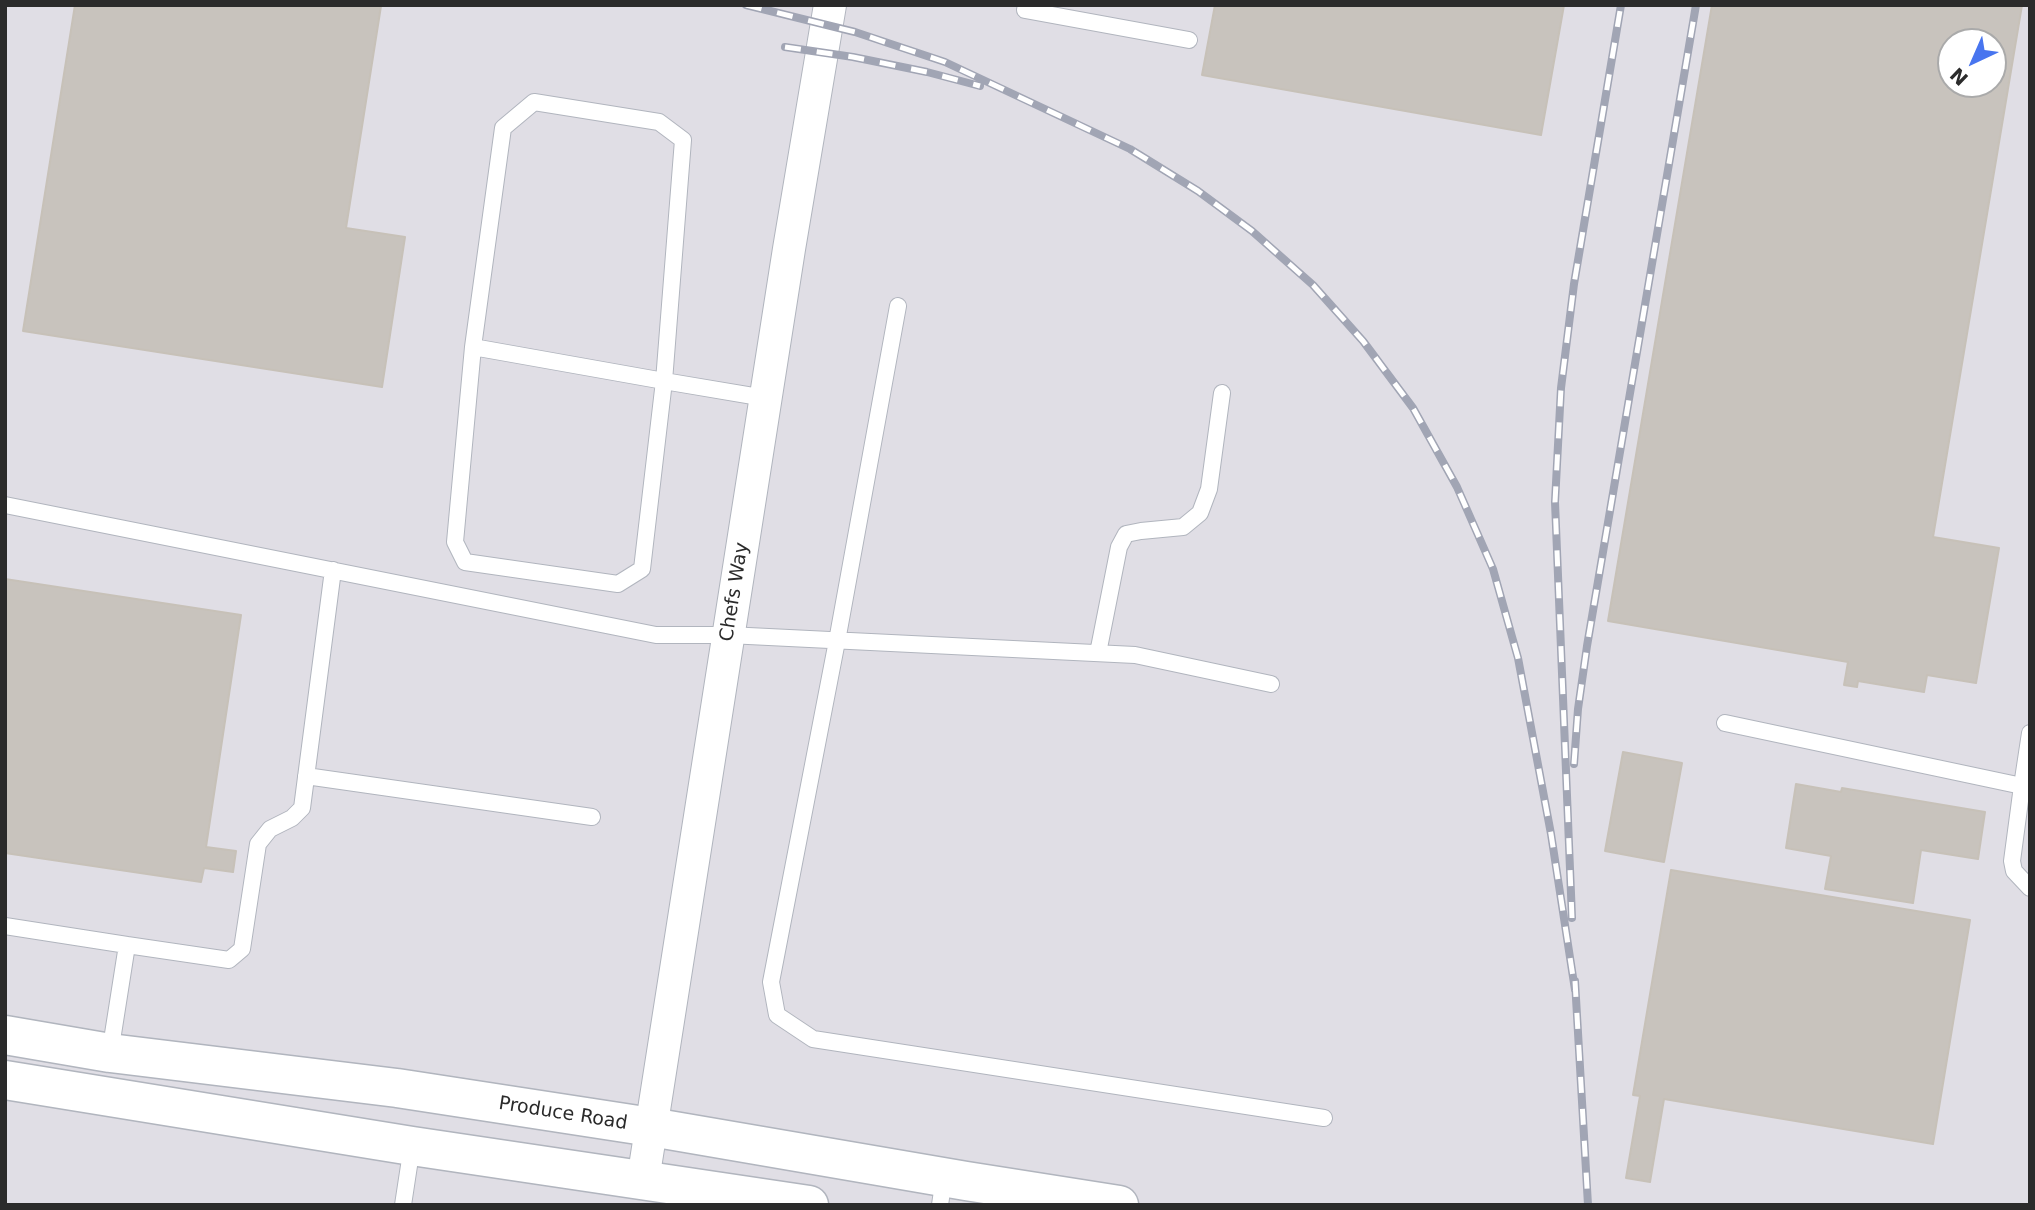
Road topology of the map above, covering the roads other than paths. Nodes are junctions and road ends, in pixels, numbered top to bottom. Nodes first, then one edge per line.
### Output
1 (830, 5) edge
2 (1026, 5) edge
3 (1189, 40) dead end
4 (898, 306) dead end
5 (473, 347) junction
6 (664, 381) junction
7 (1222, 393) dead end
8 (765, 398) junction
9 (5, 505) edge
10 (333, 570) junction
11 (728, 635) junction
12 (837, 640) junction
13 (1098, 653) junction
14 (1272, 684) dead end
15 (1725, 723) dead end
16 (2030, 733) edge
17 (306, 776) junction
18 (2026, 787) edge
19 (592, 817) dead end
20 (2030, 888) edge
21 (5, 926) edge
22 (127, 946) junction
23 (5, 1035) edge
24 (110, 1053) junction
25 (5, 1080) edge
26 (1324, 1118) dead end
27 (651, 1127) junction
28 (412, 1146) junction
29 (643, 1180) junction
30 (942, 1191) edge
31 (403, 1205) edge
32 (809, 1205) edge
33 (1119, 1205) edge

1 - 8 street, Chefs Way
2 - 3 lane
4 - 12 lane
5 - 6 lane
5 - 6 lane
5 - 6 lane
6 - 8 lane
7 - 13 lane
8 - 11 street, Chefs Way
9 - 10 lane
10 - 11 lane
10 - 17 lane
11 - 12 lane
11 - 27 street, Chefs Way
12 - 13 lane
12 - 26 lane
13 - 14 lane
15 - 18 lane
16 - 18 lane
17 - 19 lane
17 - 22 lane
18 - 20 lane
21 - 22 lane
22 - 24 lane
23 - 24 street, Produce Road
24 - 27 street, Produce Road
25 - 28 street
27 - 29 street, Chefs Way
27 - 30 street, Produce Road
28 - 29 street
28 - 31 lane
29 - 32 street
30 - 33 street, Produce Road

